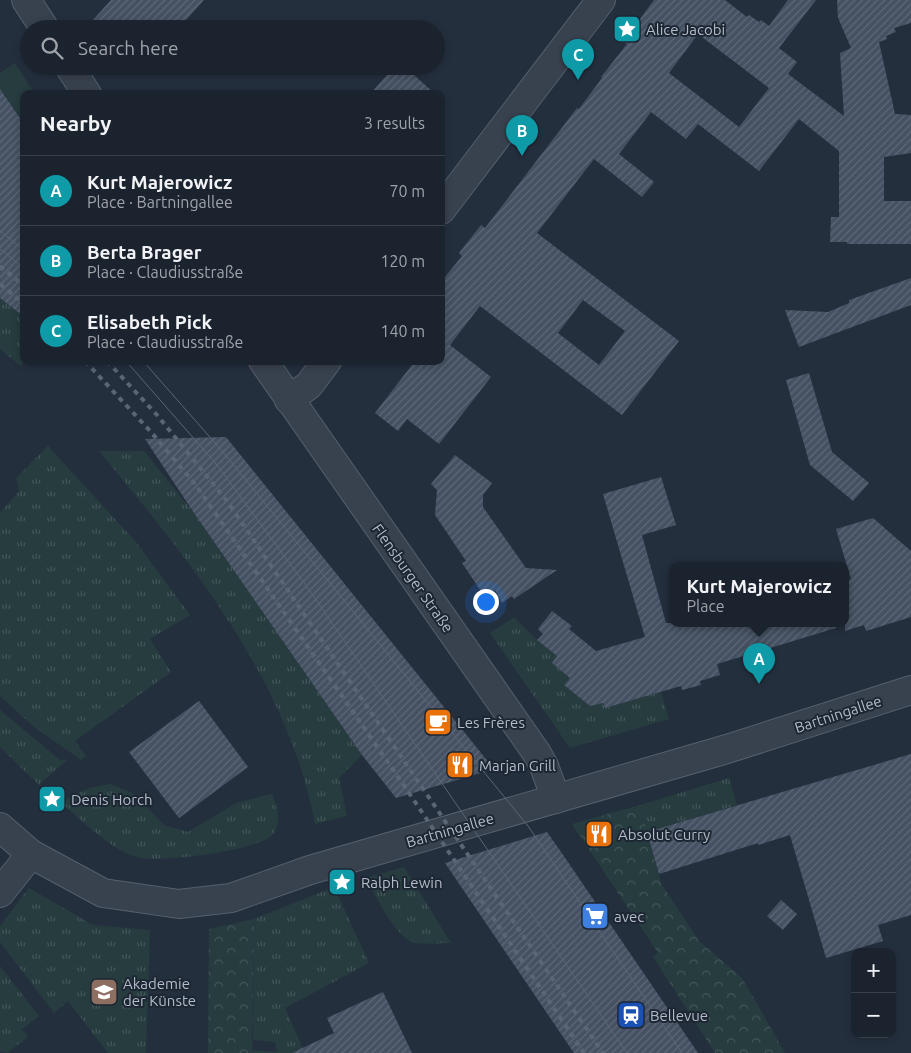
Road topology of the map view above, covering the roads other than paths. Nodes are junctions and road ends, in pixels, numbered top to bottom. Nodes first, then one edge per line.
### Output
1 (26, 0) edge
2 (600, 0) edge
3 (39, 20) edge
4 (75, 75) edge
5 (84, 90) edge
6 (445, 205) edge
7 (266, 365) edge
8 (324, 365) edge
9 (289, 400) junction
10 (911, 690) edge
11 (556, 799) junction
12 (0, 827) edge
13 (31, 854) junction
14 (0, 893) edge

1 - 3 street
2 - 6 street
4 - 5 street
7 - 9 street, Flensburger Straße
8 - 9 street
9 - 11 street, Flensburger Straße
10 - 11 street, Bartningallee
11 - 13 street, Bartningallee
12 - 13 street, Bartningallee
13 - 14 street

